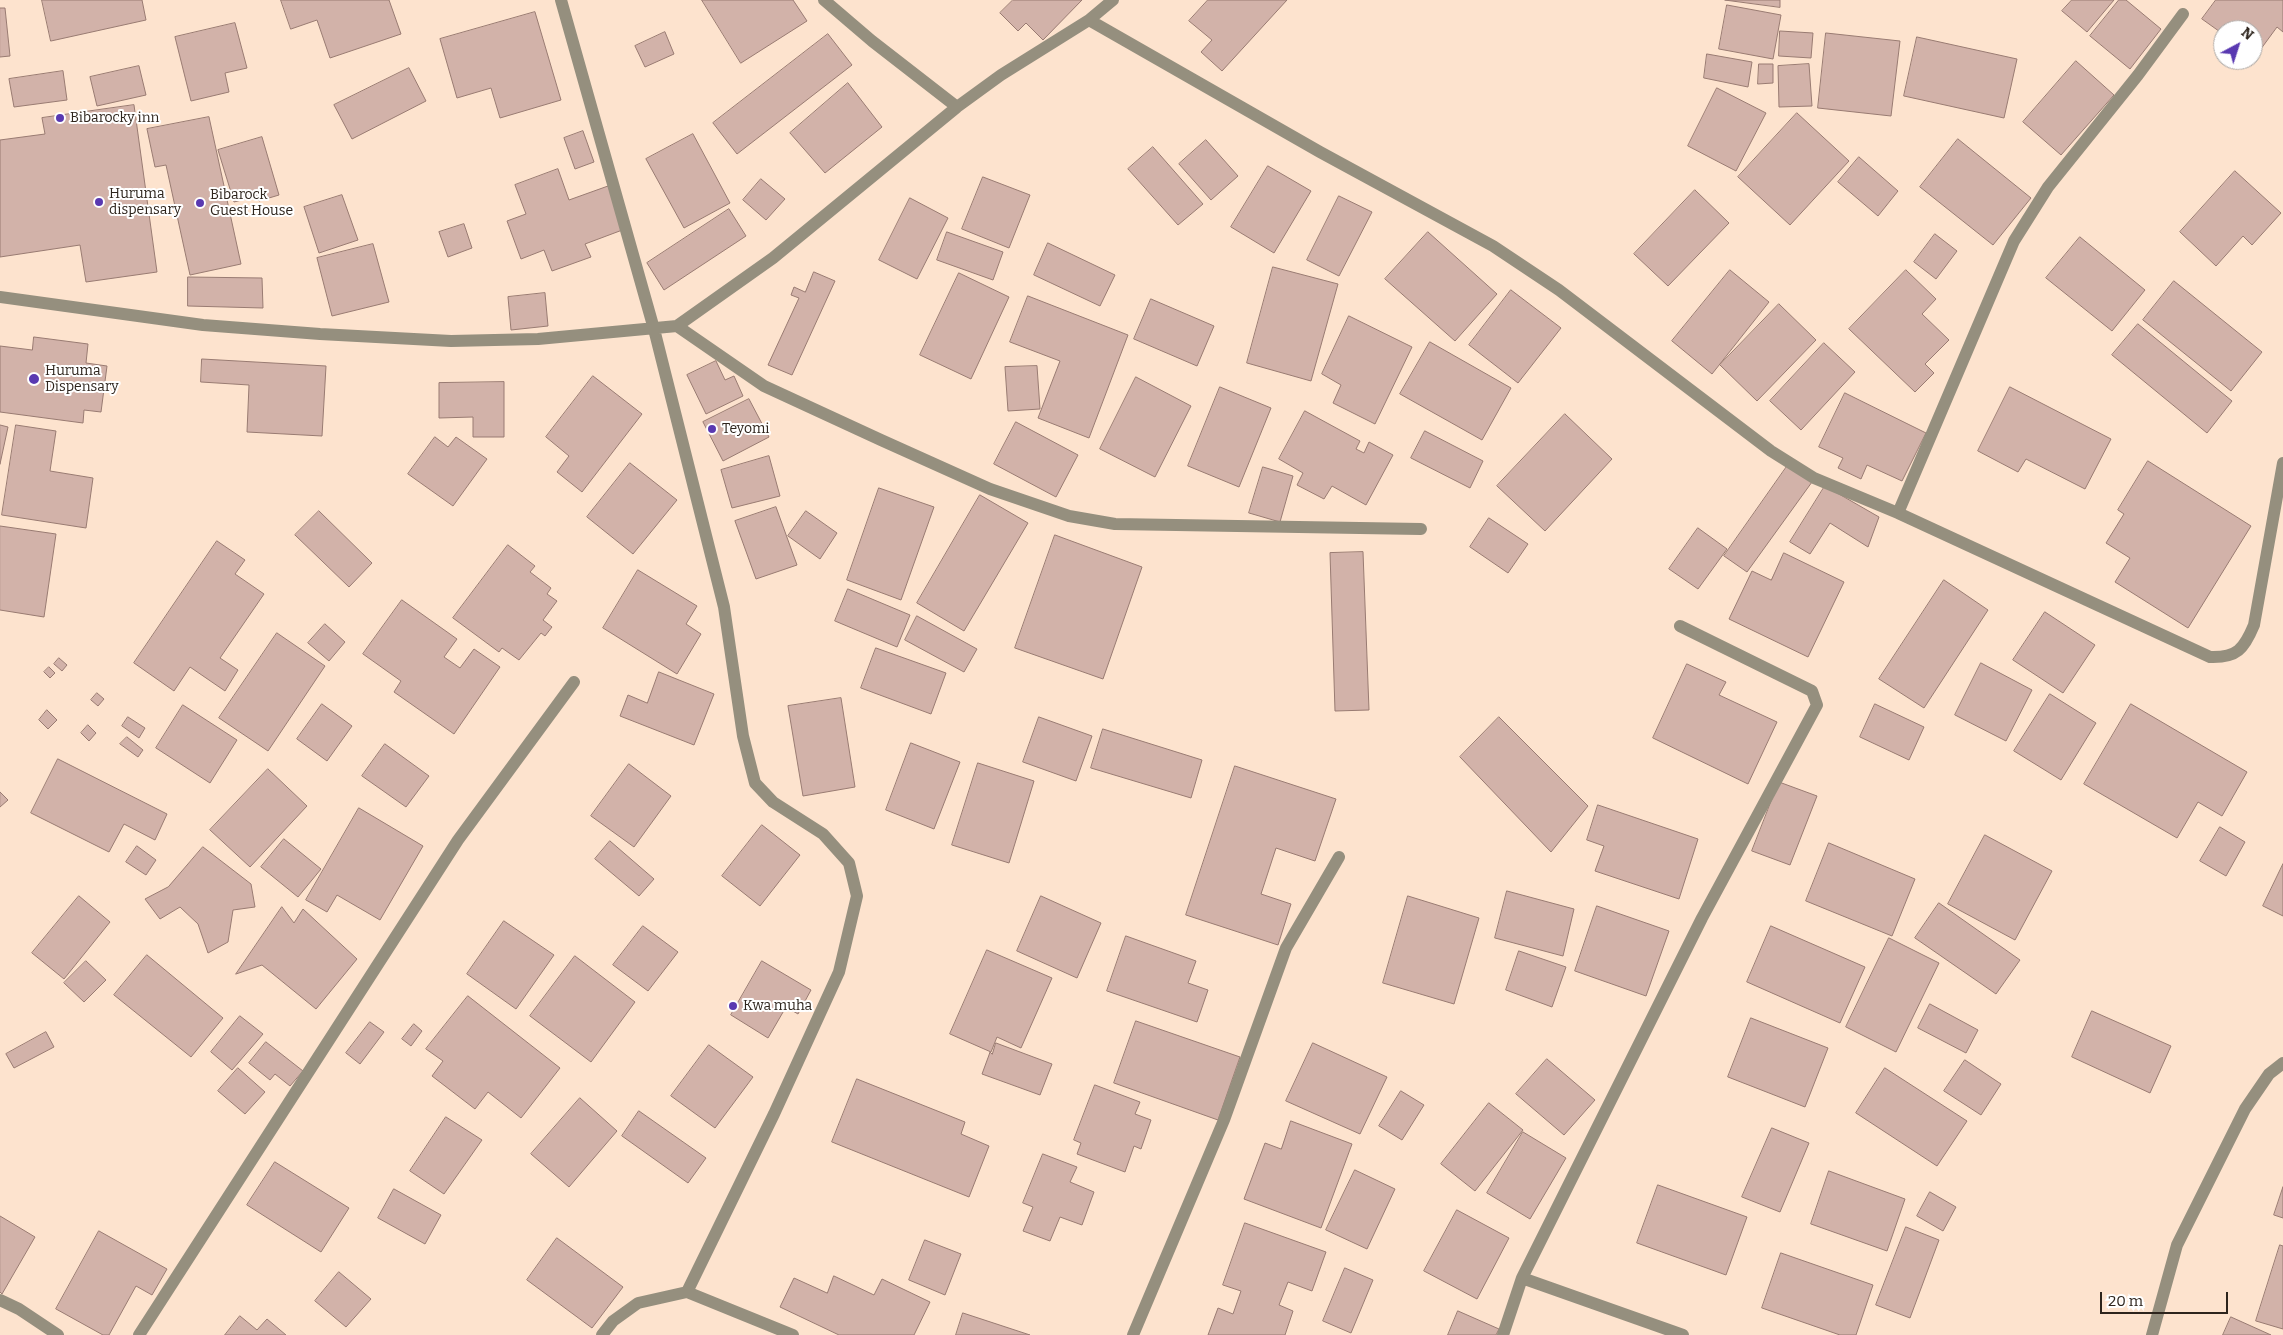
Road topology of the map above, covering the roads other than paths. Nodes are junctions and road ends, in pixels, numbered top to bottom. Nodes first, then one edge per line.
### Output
1 (561, 0) edge
2 (824, 0) edge
3 (1113, 0) edge
4 (2183, 14) dead end
5 (1089, 20) junction
6 (957, 107) junction
7 (0, 297) edge
8 (677, 326) junction
9 (654, 329) junction
10 (2283, 463) edge
11 (2280, 499) edge
12 (1898, 513) junction
13 (1421, 529) dead end
14 (1680, 626) dead end
15 (574, 682) dead end
16 (1339, 857) dead end
17 (2283, 1063) edge
18 (1522, 1278) junction
19 (687, 1292) junction
20 (0, 1300) edge
21 (58, 1335) edge
22 (139, 1335) edge
23 (602, 1335) edge
24 (793, 1335) edge
25 (1133, 1335) edge
26 (1503, 1335) edge
27 (1683, 1335) edge
28 (2152, 1335) edge

1 - 9 street
2 - 6 street
3 - 5 street
4 - 12 street
5 - 6 street
5 - 12 street
6 - 8 street
7 - 9 street
8 - 9 street
8 - 13 street
9 - 19 street
10 - 11 street
11 - 12 street
14 - 18 street
15 - 22 street
16 - 25 street
17 - 28 street
18 - 26 street
18 - 27 street
19 - 23 street
19 - 24 street
20 - 21 street

